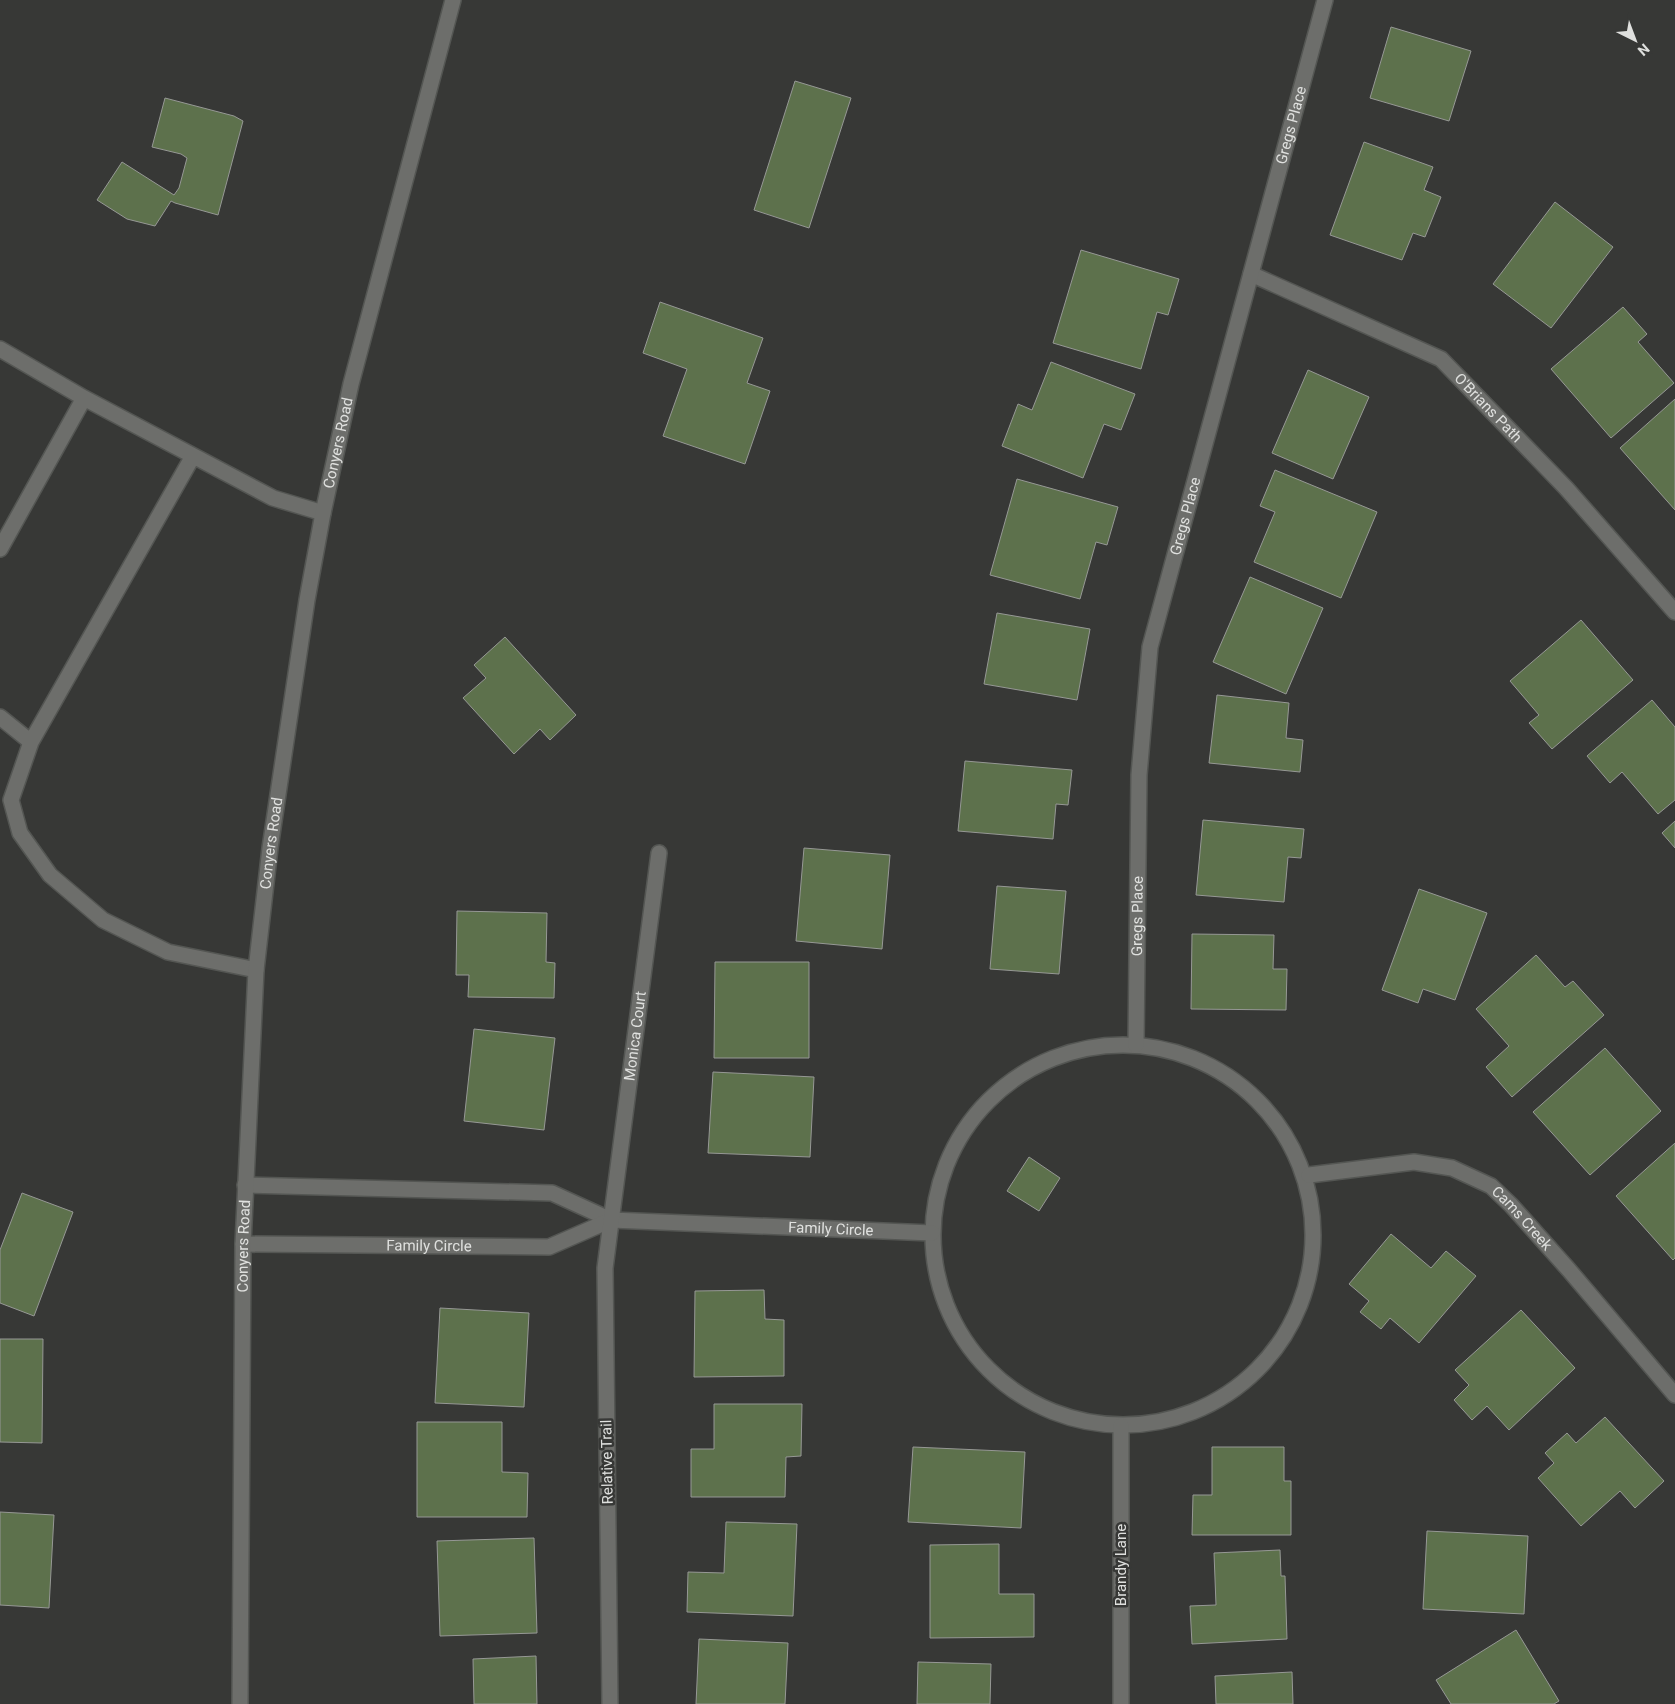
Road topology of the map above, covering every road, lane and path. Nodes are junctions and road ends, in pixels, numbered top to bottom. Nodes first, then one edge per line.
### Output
1 (453, 0) edge
2 (1326, 0) edge
3 (1252, 274) junction
4 (0, 349) edge
5 (84, 398) junction
6 (193, 456) junction
7 (323, 513) junction
8 (0, 549) edge
9 (1675, 612) edge
10 (0, 717) edge
11 (31, 742) junction
12 (659, 853) dead end
13 (256, 970) junction
14 (1136, 1046) junction
15 (1309, 1175) junction
16 (246, 1185) junction
17 (610, 1220) junction
18 (932, 1233) junction
19 (243, 1244) junction
20 (1675, 1395) edge
21 (1121, 1426) junction
22 (240, 1704) edge
23 (610, 1704) edge
24 (1121, 1704) edge

1 - 7 street, Conyers Road
2 - 3 street, Gregs Place
3 - 9 street, O'Brians Path
3 - 14 street, Gregs Place
4 - 5 street
5 - 6 street
5 - 8 street
6 - 7 street
6 - 11 street
7 - 13 street, Conyers Road
10 - 11 street
11 - 13 street
12 - 17 street, Monica Court
13 - 16 street, Conyers Road
14 - 15 street
14 - 18 street
15 - 20 street, Cams Creek
15 - 21 street
16 - 17 street, Family Circle
16 - 19 street, Conyers Road
17 - 18 street, Family Circle
17 - 19 street, Family Circle
17 - 23 street, Relative Trail
18 - 21 street
19 - 22 street, Conyers Road
21 - 24 street, Brandy Lane

